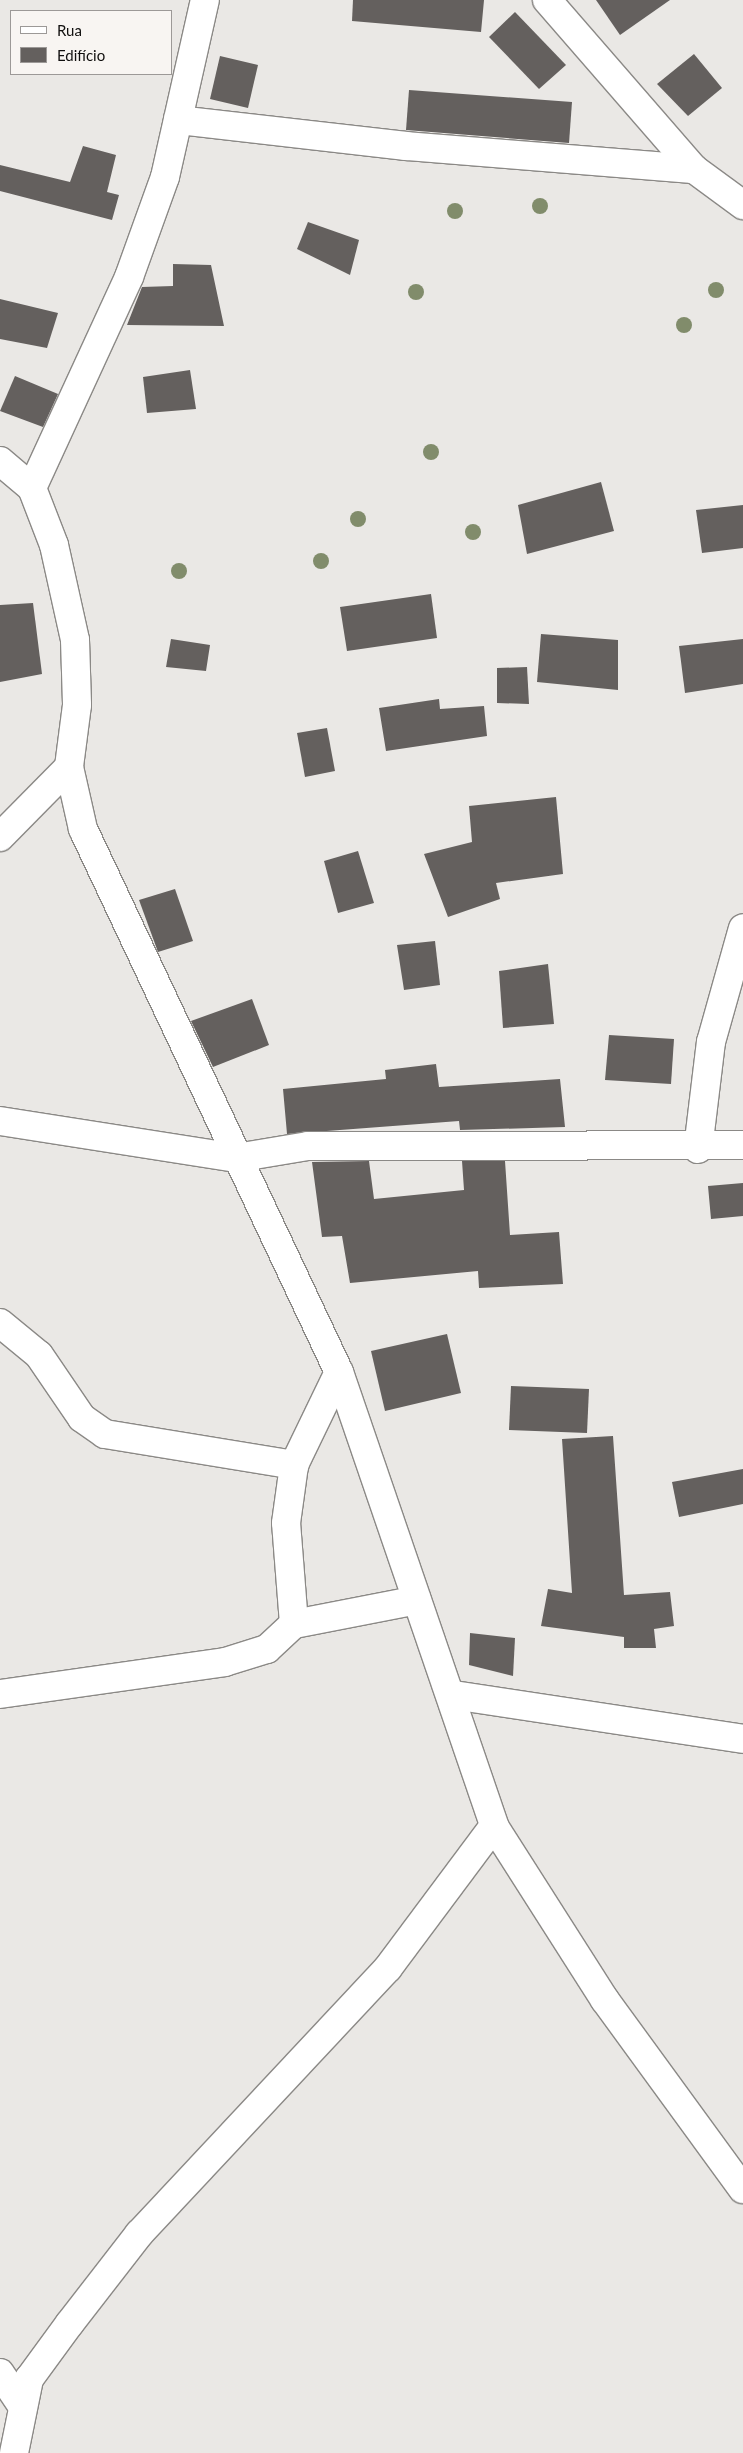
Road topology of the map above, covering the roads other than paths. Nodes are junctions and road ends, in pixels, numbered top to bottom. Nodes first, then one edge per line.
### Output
1 (205, 0) edge
2 (547, 0) edge
3 (178, 120) junction
4 (694, 169) junction
5 (743, 205) edge
6 (0, 461) edge
7 (32, 488) junction
8 (69, 767) junction
9 (0, 837) edge
10 (743, 928) edge
11 (0, 1121) edge
12 (743, 1145) edge
13 (698, 1148) junction
14 (236, 1158) junction
15 (0, 1323) edge
16 (339, 1372) junction
17 (294, 1465) junction
18 (418, 1600) junction
19 (294, 1624) junction
20 (0, 1694) edge
21 (453, 1695) junction
22 (743, 1739) edge
23 (494, 1826) junction
24 (743, 2189) edge
25 (0, 2373) edge
26 (22, 2406) junction
27 (14, 2453) edge

1 - 3 street
2 - 4 street
3 - 4 street
3 - 7 street
4 - 5 street
6 - 7 street
7 - 8 street
8 - 9 street
8 - 14 street
10 - 13 street
11 - 14 street
12 - 13 street
13 - 14 street
14 - 16 street
15 - 17 street
16 - 17 street
16 - 18 street
17 - 19 street
18 - 19 street
18 - 21 street
19 - 20 street
21 - 22 street
21 - 23 street
23 - 24 street
23 - 26 street
25 - 26 street
26 - 27 street

